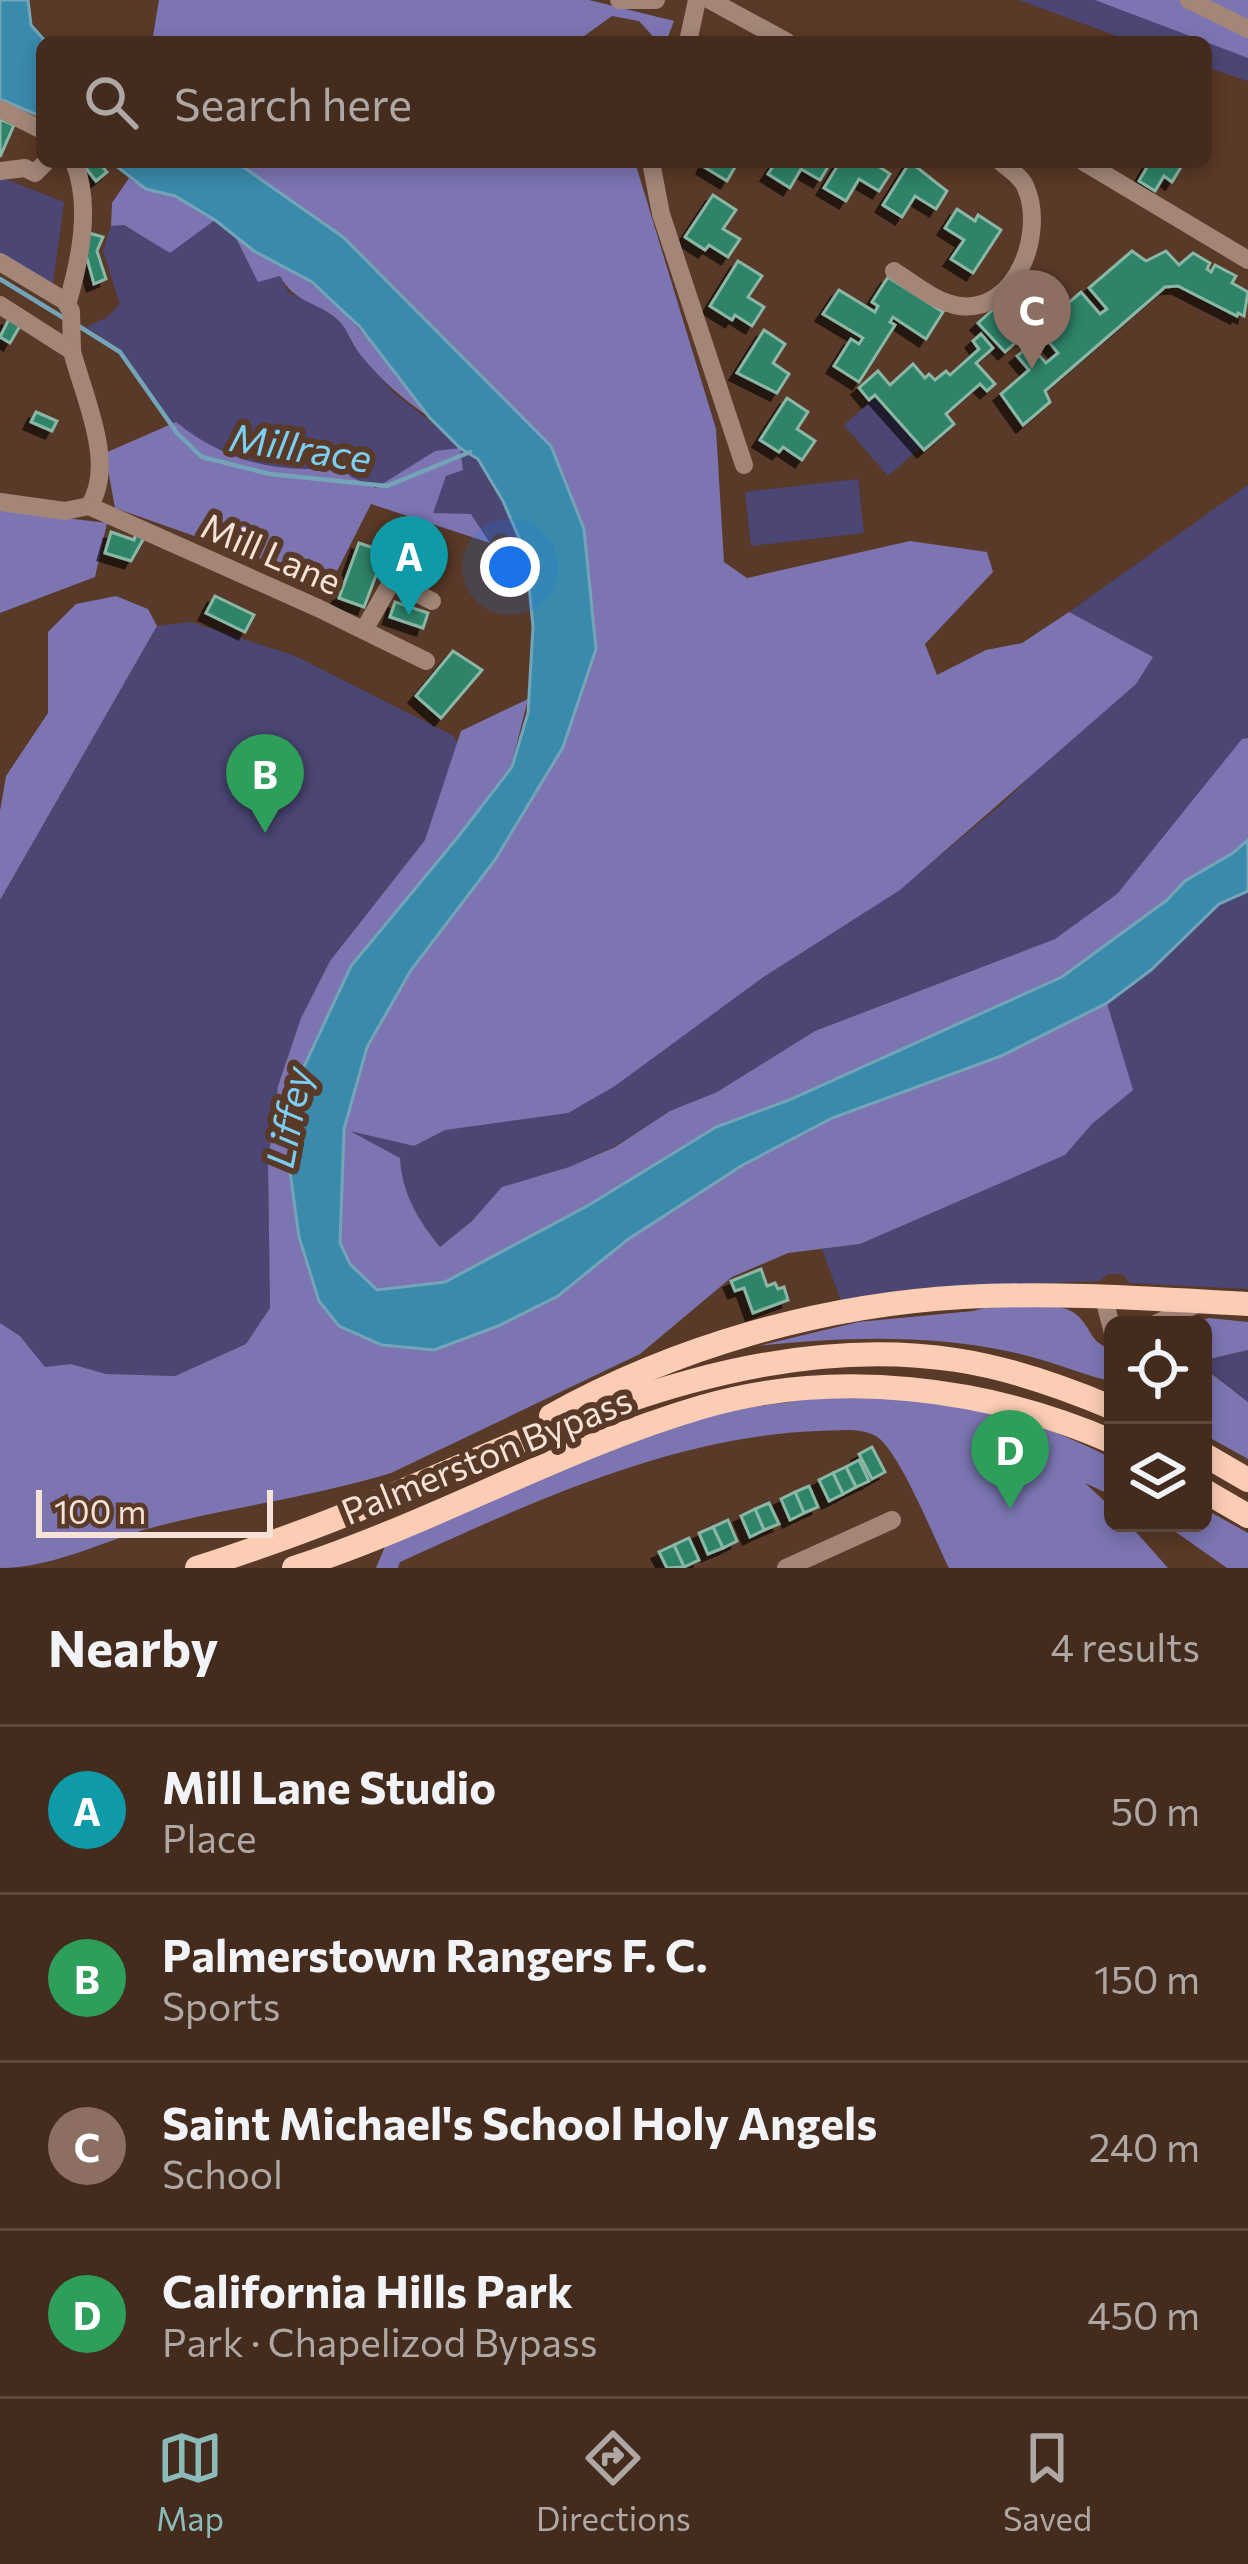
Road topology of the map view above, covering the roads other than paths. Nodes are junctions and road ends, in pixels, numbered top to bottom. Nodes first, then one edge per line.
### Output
1 (619, 0) edge
2 (656, 0) edge
3 (698, 0) edge
4 (1189, 0) edge
5 (719, 3) edge
6 (1248, 28) edge
7 (689, 36) edge
8 (777, 36) edge
9 (0, 109) edge
10 (36, 127) edge
11 (39, 168) edge
12 (77, 168) edge
13 (652, 168) edge
14 (1008, 168) edge
15 (1094, 168) edge
16 (0, 171) edge
17 (1248, 260) edge
18 (0, 262) edge
19 (894, 271) dead end
20 (0, 305) edge
21 (71, 317) junction
22 (72, 351) junction
23 (743, 466) dead end
24 (0, 502) edge
25 (89, 506) junction
26 (432, 601) dead end
27 (364, 630) junction
28 (426, 661) dead end
29 (1103, 1295) junction
30 (1202, 1302) junction
31 (1248, 1304) edge
32 (1108, 1316) edge
33 (1172, 1316) edge
34 (1104, 1404) edge
35 (1104, 1438) edge
36 (1212, 1459) edge
37 (470, 1461) junction
38 (1248, 1480) edge
39 (1212, 1495) edge
40 (1248, 1516) edge
41 (892, 1520) dead end
42 (298, 1567) edge
43 (197, 1568) edge
44 (786, 1568) edge

1 - 2 street
3 - 7 street
4 - 6 street
5 - 8 street
9 - 10 street
11 - 16 street
12 - 21 street
13 - 23 street
14 - 19 street
15 - 17 street
18 - 21 street
20 - 22 street
21 - 22 street
22 - 25 street
24 - 25 street, Mill Lane
25 - 27 street, Mill Lane
26 - 27 street
27 - 28 street, Mill Lane
29 - 30 main road
29 - 32 street
29 - 37 main road
30 - 31 main road
30 - 33 street
34 - 37 main road
35 - 42 main road, Palmerston Bypass
36 - 38 main road
37 - 43 main road
39 - 40 main road
41 - 44 street

